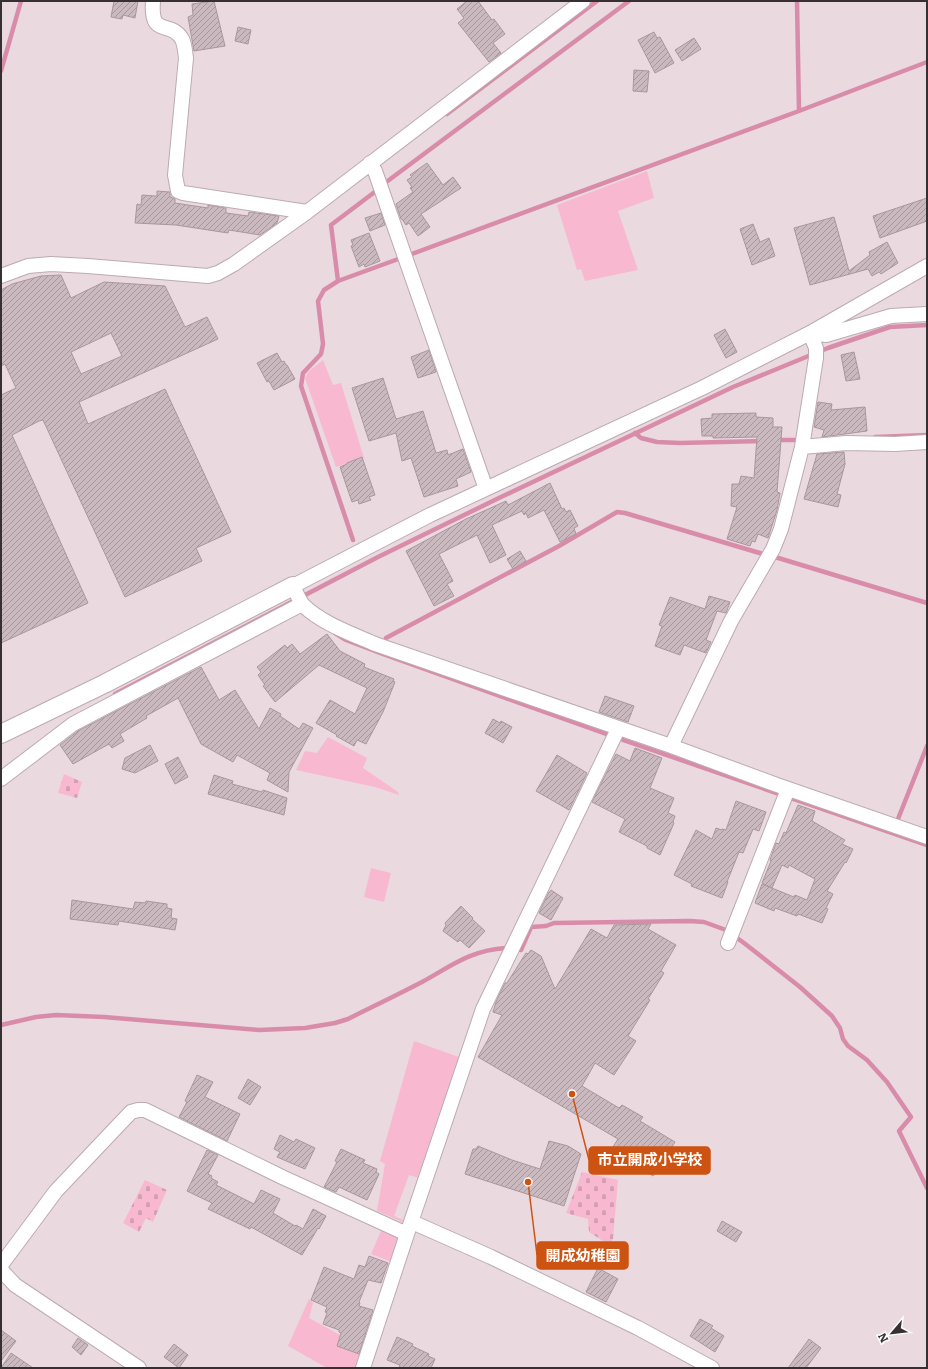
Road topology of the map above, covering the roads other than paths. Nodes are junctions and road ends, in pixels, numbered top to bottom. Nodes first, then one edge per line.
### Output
1 (153, 1) edge
2 (583, 1) edge
3 (373, 167) junction
4 (307, 212) junction
5 (927, 266) edge
6 (1, 276) edge
7 (927, 314) edge
8 (810, 333) junction
9 (927, 442) edge
10 (802, 447) junction
11 (486, 489) junction
12 (297, 600) junction
13 (1, 734) edge
14 (616, 734) junction
15 (671, 746) junction
16 (1, 779) edge
17 (787, 794) junction
18 (927, 837) edge
19 (731, 937) dead end
20 (409, 1228) junction
21 (2, 1270) edge
22 (140, 1368) edge
23 (363, 1368) edge
24 (712, 1368) edge

1 - 4 street
2 - 3 street
3 - 4 street
3 - 11 street
4 - 6 street
5 - 8 street
7 - 8 street
8 - 10 street
8 - 11 street
9 - 10 street
10 - 15 street
11 - 12 street
12 - 13 street
12 - 14 street
12 - 16 street
14 - 15 street
14 - 20 street
15 - 17 street
17 - 18 street
17 - 19 street
20 - 21 street
20 - 23 street
20 - 24 street
21 - 22 street

